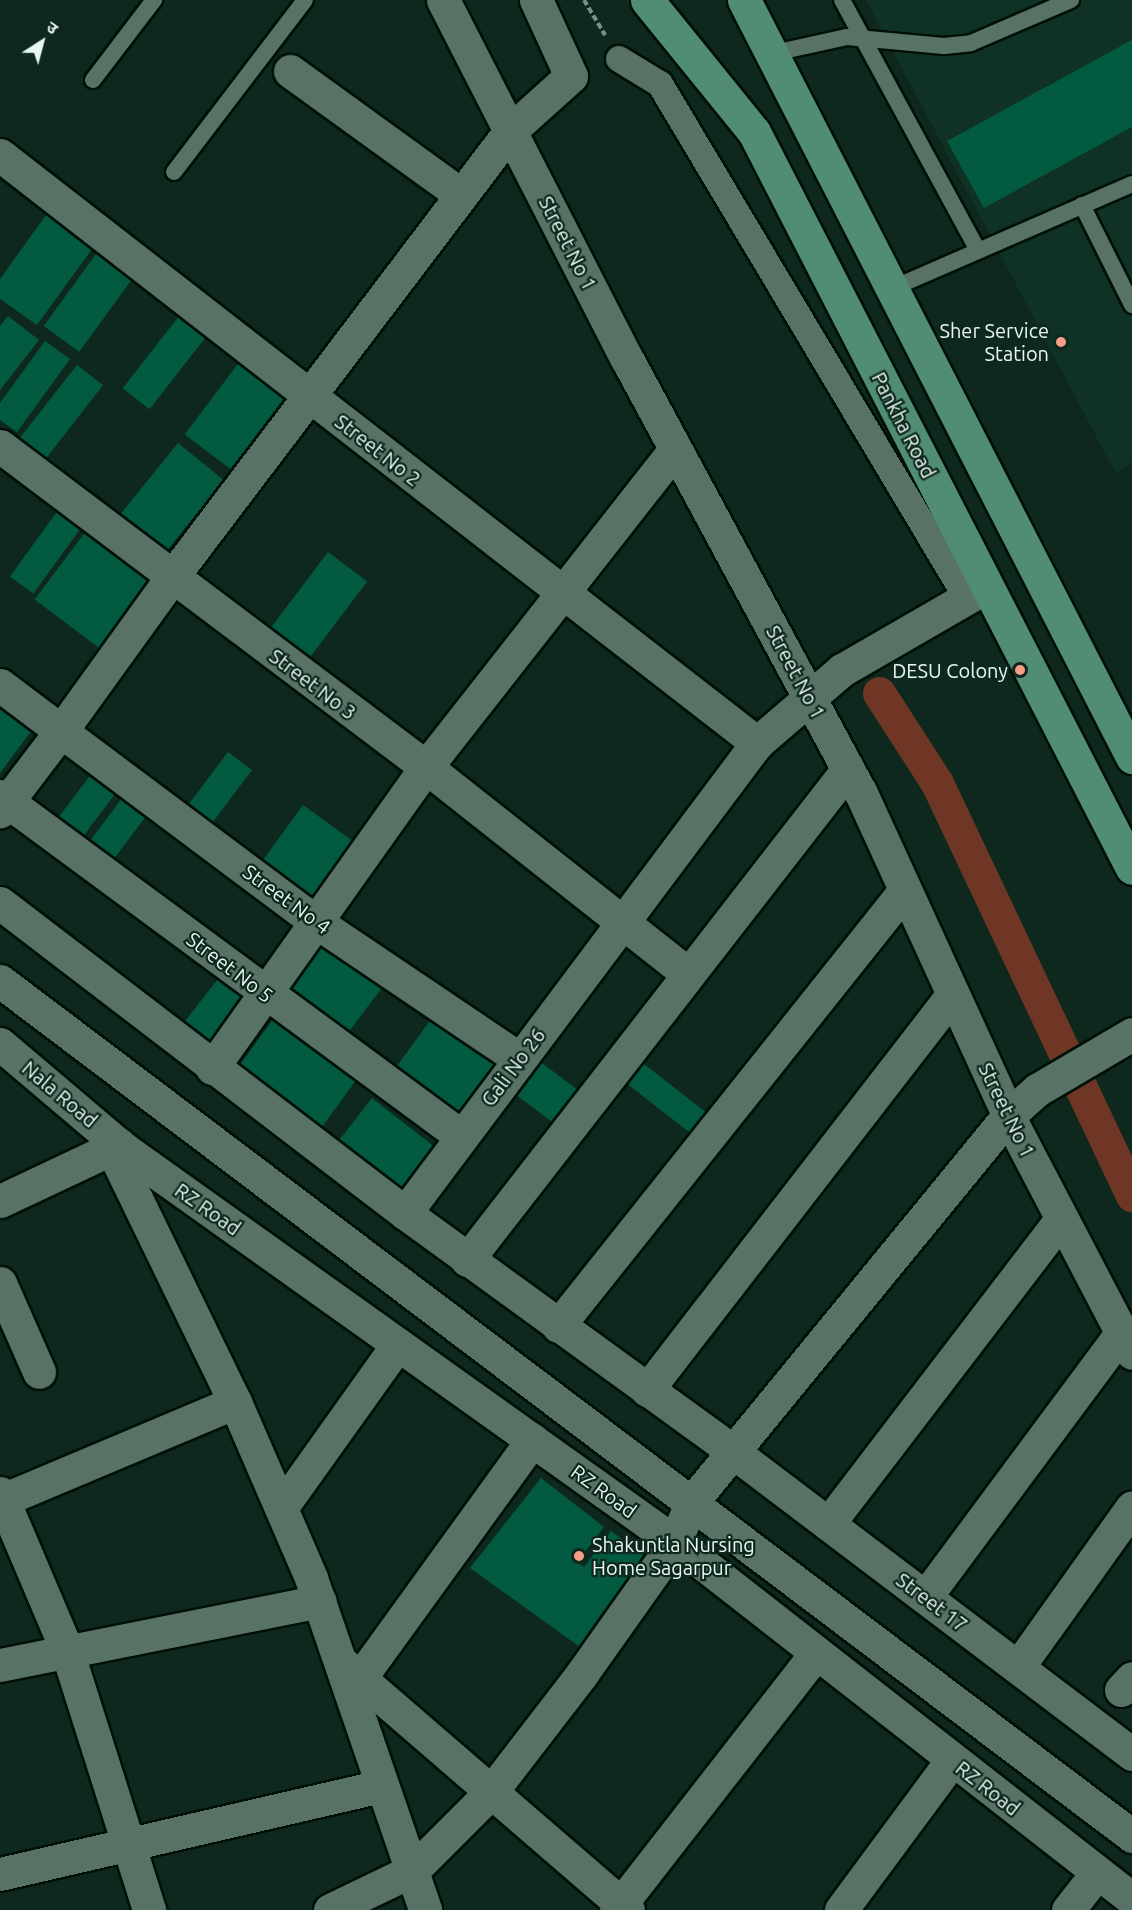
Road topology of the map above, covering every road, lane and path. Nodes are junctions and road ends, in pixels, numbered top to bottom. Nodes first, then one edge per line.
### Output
1 (153, 0) edge
2 (305, 0) edge
3 (443, 0) edge
4 (536, 0) edge
5 (584, 0) edge
6 (647, 0) edge
7 (744, 0) edge
8 (842, 0) edge
9 (1071, 0) edge
10 (862, 37) junction
11 (774, 53) junction
12 (619, 59) joint
13 (290, 71) dead end
14 (93, 80) dead end
15 (510, 130) junction
16 (0, 155) edge
17 (174, 172) dead end
18 (1132, 184) edge
19 (461, 195) junction
20 (1082, 205) junction
21 (978, 251) junction
22 (893, 288) junction
23 (1132, 305) edge
24 (309, 396) junction
25 (0, 446) edge
26 (675, 449) junction
27 (172, 577) junction
28 (973, 586) junction
29 (563, 592) junction
30 (0, 685) edge
31 (809, 696) junction
32 (61, 731) junction
33 (757, 743) junction
34 (1132, 757) edge
35 (426, 767) junction
36 (848, 769) junction
37 (2, 803) edge
38 (1132, 868) edge
39 (905, 890) junction
40 (0, 903) edge
41 (316, 922) junction
42 (624, 925) junction
43 (688, 974) junction
44 (0, 981) edge
45 (266, 993) junction
46 (953, 994) junction
47 (1127, 1037) edge
48 (0, 1044) edge
49 (519, 1058) junction
50 (0, 1068) edge
51 (212, 1068) junction
52 (39, 1075) junction
53 (1008, 1116) junction
54 (461, 1136) junction
55 (116, 1147) junction
56 (0, 1201) edge
57 (405, 1213) junction
58 (1061, 1219) junction
59 (467, 1260) junction
60 (0, 1283) edge
61 (558, 1326) junction
62 (1127, 1343) edge
63 (398, 1344) junction
64 (39, 1372) dead end
65 (647, 1390) junction
66 (235, 1402) junction
67 (531, 1440) junction
68 (732, 1451) junction
69 (1, 1498) edge
70 (691, 1503) junction
71 (1132, 1507) edge
72 (281, 1508) junction
73 (828, 1524) junction
74 (675, 1542) junction
75 (926, 1596) junction
76 (320, 1601) junction
77 (67, 1651) junction
78 (815, 1654) junction
79 (0, 1665) edge
80 (1018, 1667) junction
81 (350, 1670) junction
82 (1132, 1754) edge
83 (952, 1760) junction
84 (382, 1786) junction
85 (490, 1792) junction
86 (1132, 1836) edge
87 (128, 1845) junction
88 (413, 1870) junction
89 (1098, 1873) junction
90 (0, 1874) edge
91 (1132, 1899) edge
92 (622, 1908) edge
93 (149, 1910) edge
94 (330, 1910) edge
95 (425, 1910) edge
96 (841, 1910) edge
97 (1068, 1910) edge

1 - 14 lane
2 - 17 lane
3 - 15 street, Street No 1
4 - 15 street
5 - 12 path
6 - 28 main road, Pankha Road
7 - 11 main road
8 - 10 lane
9 - 10 lane
10 - 11 lane
10 - 21 lane
11 - 22 main road
12 - 28 street
13 - 19 street
15 - 19 street
15 - 26 street, Street No 1
16 - 24 street, Street No 2
18 - 20 lane
19 - 24 street
20 - 21 lane
20 - 23 lane
21 - 22 lane
22 - 34 main road
24 - 27 street
24 - 29 street, Street No 2
25 - 27 street, Street No 3
26 - 29 street
26 - 31 street, Street No 1
27 - 32 street
27 - 35 street, Street No 3
28 - 31 street
28 - 38 main road, Pankha Road
29 - 33 street, Street No 2
29 - 35 street
30 - 32 street, Street No 4
31 - 33 street
31 - 36 street, Street No 1
32 - 37 street
32 - 41 street, Street No 4
33 - 42 street
35 - 41 street
35 - 42 street, Street No 3
36 - 39 street, Street No 1
36 - 43 street
37 - 45 street, Street No 5
39 - 46 street, Street No 1
39 - 61 street
40 - 51 street, Street 17
41 - 45 street
41 - 49 street, Street No 4
42 - 43 street, Street No 3
42 - 49 street, Gali No 26
43 - 59 street
44 - 70 street
45 - 51 street
45 - 54 street, Street No 5
46 - 53 street, Street No 1
46 - 65 street
47 - 53 street
48 - 52 street, Nala Road
49 - 54 street, Gali No 26
50 - 52 street
51 - 57 street, Street 17
52 - 55 street, Nala Road
53 - 58 street, Street No 1
53 - 68 street
54 - 57 street, Gali No 26
55 - 56 street
55 - 63 street, RZ Road
55 - 66 street
57 - 59 street, Street 17
58 - 62 street, Street No 1
58 - 73 street
59 - 61 street, Street 17
60 - 64 street
61 - 65 street, Street 17
62 - 75 street
63 - 67 street, RZ Road
63 - 72 street
65 - 68 street, Street 17
66 - 69 street
66 - 72 street
67 - 74 street, RZ Road
67 - 81 street
68 - 70 street
68 - 73 street, Street 17
69 - 77 street
70 - 74 street
70 - 86 street
71 - 80 street
72 - 76 street
73 - 75 street, Street 17
74 - 78 street, RZ Road
74 - 85 street
75 - 80 street, Street 17
76 - 77 street
76 - 81 street
77 - 79 street
77 - 87 street
78 - 83 street, RZ Road
78 - 92 street
80 - 82 street, Street 17
81 - 84 street
81 - 85 street
83 - 89 street, RZ Road
83 - 96 street
84 - 87 street
84 - 88 street
85 - 88 street
85 - 92 street
87 - 90 street
87 - 93 street
88 - 94 street
88 - 95 street
89 - 91 street, RZ Road
89 - 97 street

